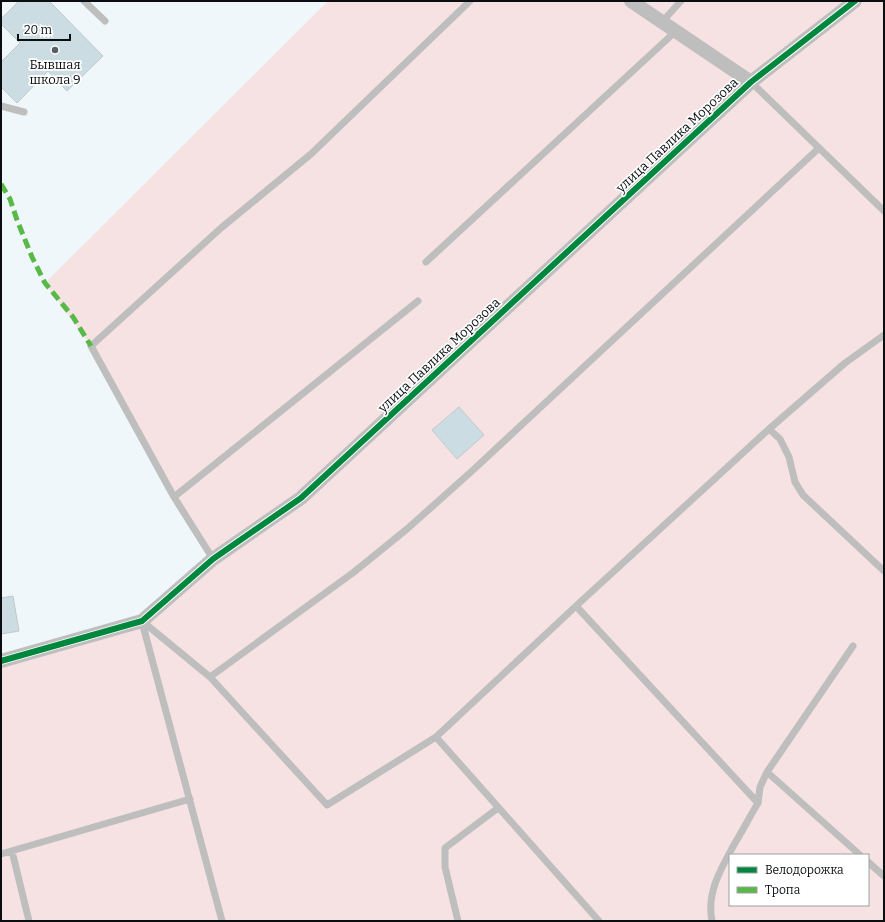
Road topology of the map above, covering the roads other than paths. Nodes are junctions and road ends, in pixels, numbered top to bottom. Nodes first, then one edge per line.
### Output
1 (84, 1) edge
2 (470, 1) edge
3 (631, 1) edge
4 (681, 1) edge
5 (855, 1) edge
6 (105, 21) dead end
7 (662, 22) junction
8 (676, 31) junction
9 (751, 82) junction
10 (1, 106) edge
11 (24, 112) dead end
12 (819, 148) junction
13 (884, 211) edge
14 (426, 262) dead end
15 (418, 301) dead end
16 (884, 335) edge
17 (769, 429) junction
18 (174, 497) junction
19 (213, 559) junction
20 (884, 572) edge
21 (576, 606) junction
22 (142, 621) junction
23 (853, 646) dead end
24 (1, 662) edge
25 (210, 677) junction
26 (436, 737) junction
27 (767, 772) junction
28 (190, 799) junction
29 (758, 803) junction
30 (498, 808) junction
31 (12, 851) junction
32 (1, 854) edge
33 (729, 854) edge
34 (729, 854) edge
35 (859, 854) edge
36 (869, 863) edge
37 (884, 876) edge
38 (29, 921) edge
39 (222, 921) edge
40 (458, 921) edge
41 (599, 921) edge
42 (712, 921) edge

1 - 6 lane
2 - 18 lane
3 - 7 street
4 - 7 lane
5 - 9 street, улица Павлика Морозова
7 - 8 street
8 - 9 street
8 - 14 lane
9 - 12 lane
9 - 19 street, улица Павлика Морозова
10 - 11 lane
12 - 13 lane
12 - 25 lane
15 - 18 lane
16 - 17 lane
17 - 20 lane
17 - 21 lane
18 - 19 lane
19 - 22 street, улица Павлика Морозова
21 - 26 lane
21 - 29 lane
22 - 24 street, улица Павлика Морозова
22 - 25 lane
22 - 28 lane
23 - 27 lane
25 - 26 lane
26 - 30 lane
27 - 29 lane
27 - 35 lane
28 - 31 lane
28 - 39 lane
29 - 33 lane
30 - 40 lane
30 - 41 lane
31 - 32 lane
31 - 38 lane
34 - 42 lane
36 - 37 lane

